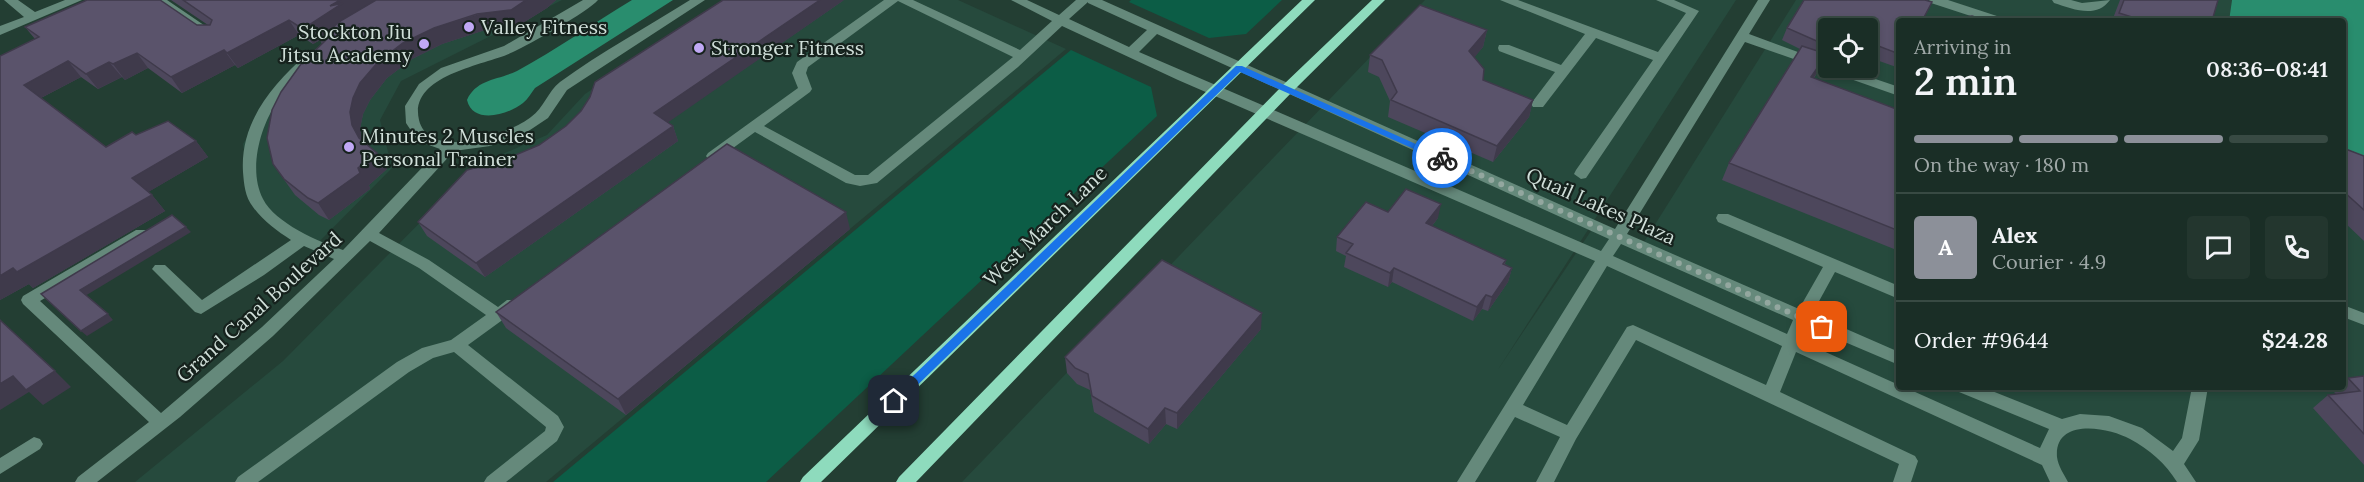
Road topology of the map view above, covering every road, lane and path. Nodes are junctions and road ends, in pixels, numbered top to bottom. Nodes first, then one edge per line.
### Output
1 (10, 0) edge
2 (76, 0) edge
3 (159, 0) edge
4 (592, 0) edge
5 (699, 0) edge
6 (892, 0) edge
7 (903, 0) edge
8 (1017, 0) edge
9 (1083, 0) edge
10 (1092, 0) edge
11 (1309, 0) edge
12 (1379, 0) edge
13 (1506, 0) edge
14 (1662, 0) edge
15 (1701, 0) edge
16 (1764, 0) edge
17 (1935, 0) edge
18 (2058, 0) edge
19 (2104, 0) edge
20 (1693, 11) junction
21 (33, 17) junction
22 (1990, 18) edge
23 (1063, 20) junction
24 (1155, 29) junction
25 (0, 31) edge
26 (1593, 33) junction
27 (214, 36) edge
28 (1741, 36) junction
29 (1504, 48) dead end
30 (322, 49) edge
31 (1131, 52) junction
32 (1022, 56) junction
33 (1661, 58) junction
34 (1818, 63) edge
35 (1239, 68) junction
36 (1564, 71) junction
37 (1860, 78) edge
38 (1288, 88) junction
39 (1216, 91) junction
40 (1896, 91) edge
41 (1538, 104) dead end
42 (1265, 113) junction
43 (754, 126) junction
44 (449, 148) junction
45 (697, 168) edge
46 (1581, 174) dead end
47 (1723, 218) dead end
48 (159, 223) edge
49 (369, 234) junction
50 (1619, 237) junction
51 (303, 239) junction
52 (345, 257) junction
53 (1605, 259) junction
54 (1832, 264) junction
55 (160, 269) dead end
56 (1896, 292) edge
57 (526, 294) edge
58 (2346, 312) edge
59 (498, 315) junction
60 (1802, 318) junction
61 (2364, 319) edge
62 (1792, 344) junction
63 (456, 345) junction
64 (1896, 358) edge
65 (1972, 390) edge
66 (2199, 390) edge
67 (1770, 395) junction
68 (1513, 408) junction
69 (160, 422) junction
70 (2062, 427) junction
71 (1570, 434) junction
72 (34, 444) dead end
73 (2049, 460) junction
74 (2175, 464) junction
75 (0, 467) edge
76 (84, 482) edge
77 (244, 482) edge
78 (493, 482) edge
79 (809, 482) edge
80 (905, 482) edge
81 (1466, 482) edge
82 (1545, 482) edge
83 (1902, 482) edge
84 (2059, 482) edge
85 (2187, 482) edge

1 - 21 street
2 - 21 street
3 - 27 street
4 - 44 street
5 - 44 street
6 - 43 street
7 - 32 street
8 - 23 street
9 - 23 street
10 - 24 street, Quail Lakes Plaza
11 - 35 main road, West March Lane
12 - 38 main road
13 - 26 street
14 - 20 street
15 - 20 street
16 - 28 street
17 - 22 street
18 - 19 street
20 - 33 street
21 - 25 street
23 - 31 street
23 - 32 street
24 - 31 street
24 - 35 street, Quail Lakes Plaza
26 - 33 street
26 - 36 street
28 - 34 street
28 - 50 street
29 - 36 street
30 - 51 street
31 - 39 street
32 - 43 street
33 - 46 street
35 - 38 street, Quail Lakes Plaza
35 - 39 main road, West March Lane
36 - 41 street
37 - 40 street
38 - 42 main road
38 - 50 street, Quail Lakes Plaza
39 - 42 street
39 - 79 main road, West March Lane
42 - 53 street
42 - 80 main road
43 - 45 street
44 - 49 street, Grand Canal Boulevard
47 - 54 street
48 - 69 street
49 - 52 street, Grand Canal Boulevard
49 - 59 street
50 - 53 street
50 - 60 street, Quail Lakes Plaza
51 - 52 street
51 - 55 street
52 - 69 street, Grand Canal Boulevard
53 - 62 street
53 - 68 street
54 - 56 street
54 - 60 street
57 - 59 street
58 - 61 street
59 - 63 street
60 - 62 street
60 - 64 street, Quail Lakes Plaza
62 - 67 street
62 - 73 street
63 - 77 street
63 - 78 street
65 - 70 street
66 - 74 street
67 - 71 street
67 - 83 street
68 - 71 street
68 - 81 street
69 - 76 street, Grand Canal Boulevard
70 - 73 street
70 - 74 street
71 - 82 street
72 - 75 street
73 - 84 street
74 - 85 street

